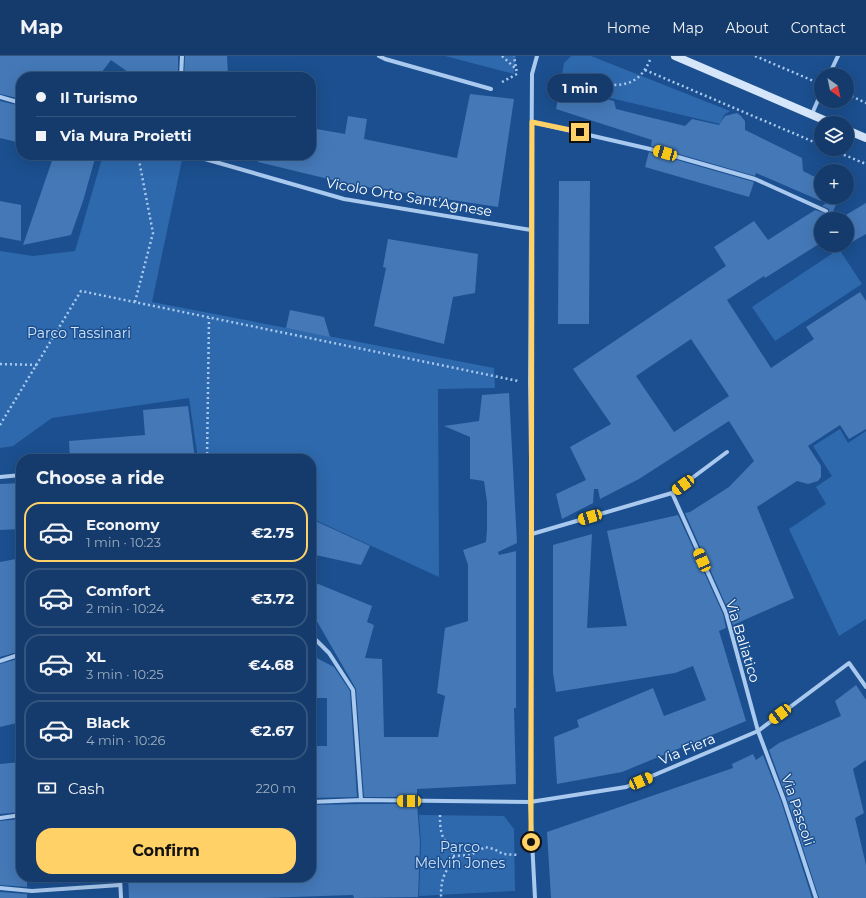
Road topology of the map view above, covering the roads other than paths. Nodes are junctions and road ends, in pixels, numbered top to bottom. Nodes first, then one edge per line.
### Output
1 (182, 56) edge
2 (379, 56) edge
3 (537, 56) edge
4 (675, 56) edge
5 (838, 56) edge
6 (832, 68) edge
7 (181, 72) edge
8 (491, 89) dead end
9 (0, 97) edge
10 (16, 102) edge
11 (815, 108) edge
12 (812, 114) junction
13 (816, 116) edge
14 (532, 122) junction
15 (854, 133) edge
16 (866, 138) edge
17 (208, 160) edge
18 (826, 211) dead end
19 (531, 230) junction
20 (727, 452) dead end
21 (16, 475) edge
22 (0, 477) edge
23 (672, 494) junction
24 (532, 534) junction
25 (316, 640) edge
26 (16, 656) edge
27 (0, 661) edge
28 (866, 687) edge
29 (758, 731) junction
30 (361, 800) junction
31 (316, 802) edge
32 (530, 802) junction
33 (16, 816) edge
34 (0, 818) edge
35 (120, 885) joint
36 (0, 888) edge
37 (121, 898) edge
38 (535, 898) edge
39 (816, 898) edge

1 - 7 street
2 - 8 street
3 - 14 street
4 - 12 street
5 - 6 street
9 - 10 street
11 - 12 street
12 - 13 street
14 - 18 street
14 - 19 street
15 - 16 street
17 - 19 street, Vicolo Orto Sant'Agnese
19 - 24 street
20 - 23 street
21 - 22 street
23 - 24 street
23 - 29 street, Via Baliatico
24 - 32 street
25 - 30 street
26 - 27 street
28 - 29 street, Via Fiera
29 - 32 street, Via Fiera
29 - 39 street, Via Pascoli
30 - 31 street, Via Fiera
30 - 32 street, Via Fiera
32 - 38 street
33 - 34 street
35 - 36 street
35 - 37 street

